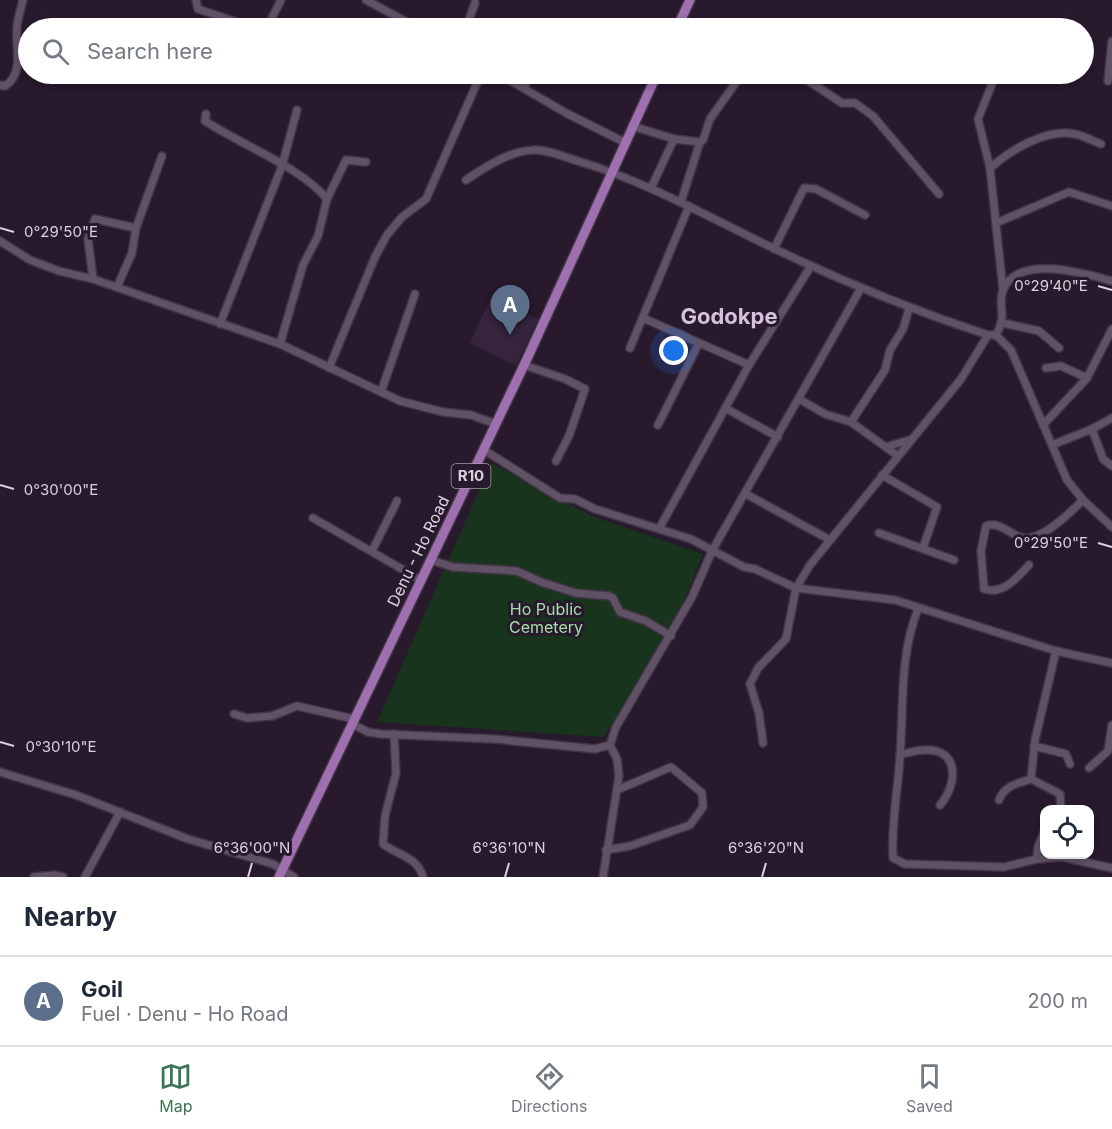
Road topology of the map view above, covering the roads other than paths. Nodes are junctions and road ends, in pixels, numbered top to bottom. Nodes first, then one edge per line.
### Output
1 (23, 0) edge
2 (196, 0) edge
3 (281, 0) edge
4 (366, 0) edge
5 (690, 0) edge
6 (475, 3) dead end
7 (18, 18) edge
8 (225, 18) edge
9 (272, 18) edge
10 (397, 18) edge
11 (470, 18) edge
12 (682, 18) edge
13 (18, 19) edge
14 (18, 36) edge
15 (1112, 41) edge
16 (18, 60) edge
17 (1108, 81) dead end
18 (477, 84) edge
19 (519, 84) edge
20 (526, 84) edge
21 (652, 84) edge
22 (735, 84) edge
23 (813, 84) edge
24 (992, 84) edge
25 (0, 85) edge
26 (525, 87) junction
27 (297, 110) dead end
28 (206, 114) dead end
29 (632, 126) junction
30 (674, 139) junction
31 (700, 142) junction
32 (626, 143) junction
33 (1101, 144) dead end
34 (162, 156) dead end
35 (366, 162) dead end
36 (282, 166) junction
37 (990, 168) junction
38 (613, 172) junction
39 (466, 180) dead end
40 (651, 188) junction
41 (939, 194) dead end
42 (327, 199) junction
43 (681, 202) junction
44 (689, 206) junction
45 (1112, 206) edge
46 (865, 215) dead end
47 (996, 223) junction
48 (136, 228) junction
49 (0, 241) edge
50 (774, 249) junction
51 (811, 266) junction
52 (93, 279) junction
53 (1112, 281) edge
54 (117, 287) junction
55 (861, 288) junction
56 (1003, 290) junction
57 (415, 294) dead end
58 (909, 309) junction
59 (643, 318) junction
60 (1003, 323) junction
61 (220, 324) junction
62 (1112, 329) edge
63 (992, 334) junction
64 (699, 343) junction
65 (280, 344) junction
66 (630, 348) dead end
67 (1059, 348) dead end
68 (524, 364) junction
69 (749, 365) junction
70 (329, 368) junction
71 (1046, 368) dead end
72 (1087, 378) junction
73 (381, 393) junction
74 (799, 399) junction
75 (725, 408) junction
76 (1112, 418) edge
77 (851, 422) junction
78 (496, 424) junction
79 (658, 425) dead end
80 (1043, 425) junction
81 (1092, 429) junction
82 (778, 437) junction
83 (909, 440) junction
84 (1052, 445) junction
85 (886, 447) junction
86 (484, 450) junction
87 (898, 456) junction
88 (556, 461) dead end
89 (1112, 466) edge
90 (882, 475) junction
91 (746, 494) junction
92 (1083, 500) junction
93 (397, 501) dead end
94 (313, 518) dead end
95 (1112, 527) edge
96 (659, 529) junction
97 (879, 533) dead end
98 (830, 540) junction
99 (922, 548) junction
100 (372, 551) junction
101 (712, 551) junction
102 (431, 560) junction
103 (954, 560) dead end
104 (1029, 565) dead end
105 (421, 580) junction
106 (796, 588) junction
107 (918, 609) junction
108 (671, 636) junction
109 (1056, 651) junction
110 (1112, 663) edge
111 (234, 714) dead end
112 (353, 721) junction
113 (1112, 725) edge
114 (393, 734) junction
115 (763, 743) dead end
116 (609, 745) junction
117 (1034, 746) junction
118 (901, 753) junction
119 (1070, 764) dead end
120 (1089, 768) dead end
121 (0, 772) edge
122 (1031, 779) junction
123 (617, 790) junction
124 (999, 800) dead end
125 (940, 805) dead end
126 (1061, 805) edge
127 (120, 812) junction
128 (1040, 842) edge
129 (606, 850) junction
130 (1037, 859) junction
131 (1112, 868) edge
132 (281, 873) edge
133 (34, 877) edge
134 (63, 877) edge
135 (85, 877) edge
136 (294, 877) edge
137 (423, 877) edge
138 (603, 877) edge

1 - 7 street
2 - 8 street
3 - 9 street
4 - 10 street
5 - 12 main road
6 - 11 street
13 - 14 street
15 - 17 street
16 - 25 street
18 - 70 street
19 - 26 street
20 - 26 street
21 - 29 main road, Denu - Ho Road / R10
22 - 31 street
23 - 41 street
24 - 37 street
26 - 32 street
27 - 36 street
28 - 36 street
29 - 30 street
29 - 32 main road, Denu - Ho Road / R10
30 - 31 street
30 - 40 street
31 - 43 street
32 - 38 main road, Denu - Ho Road / R10
33 - 37 street
34 - 48 street
35 - 42 street
36 - 42 street
36 - 61 street
37 - 47 street
38 - 39 street
38 - 40 street
38 - 68 main road, Denu - Ho Road / R10
40 - 43 street
42 - 65 street
43 - 44 street
44 - 50 street
44 - 59 street
45 - 47 street
46 - 50 street
47 - 56 street
48 - 52 street
48 - 54 street
49 - 52 street
50 - 51 street
51 - 55 street
51 - 69 street
52 - 54 street
53 - 56 street
54 - 61 street
55 - 58 street
55 - 74 street
56 - 60 street
57 - 73 street
58 - 63 street
58 - 77 street
59 - 64 street
59 - 66 street
60 - 63 street
60 - 67 street
61 - 65 street
62 - 72 street
63 - 80 street
63 - 83 street
64 - 69 street
64 - 79 street
65 - 70 street
68 - 78 main road, Denu - Ho Road / R10
68 - 88 street
69 - 75 street
70 - 73 street
71 - 72 street
72 - 80 street
73 - 78 street
74 - 77 street
74 - 82 street
75 - 82 street
75 - 96 street
76 - 81 street
77 - 85 street
78 - 86 main road, Denu - Ho Road / R10
80 - 84 street
81 - 84 street
81 - 89 street
82 - 91 street
83 - 85 street
83 - 87 street
84 - 92 street
85 - 87 street
86 - 96 street
86 - 102 main road, Denu - Ho Road / R10
87 - 90 street
90 - 98 street
90 - 99 street
91 - 98 street
91 - 101 street
92 - 95 street
92 - 104 street
93 - 100 street
94 - 100 street
96 - 101 street
97 - 99 street
98 - 106 street
99 - 103 street
100 - 105 street
101 - 106 street
101 - 108 street
102 - 105 main road, Denu - Ho Road / R10
102 - 108 street
105 - 112 main road, Denu - Ho Road / R10
106 - 107 street
106 - 115 street
107 - 109 street
107 - 118 street
108 - 116 street
109 - 110 street
109 - 117 street
111 - 112 street
112 - 114 street
112 - 132 main road, Denu - Ho Road / R10
113 - 120 street
114 - 116 street
114 - 137 street
116 - 123 street
117 - 119 street
117 - 122 street
118 - 125 street
118 - 130 street
121 - 127 street
122 - 124 street
122 - 126 street
123 - 129 street
123 - 129 street
127 - 132 street
127 - 135 street
128 - 130 street
129 - 138 street
130 - 131 street
132 - 136 street
133 - 134 street

